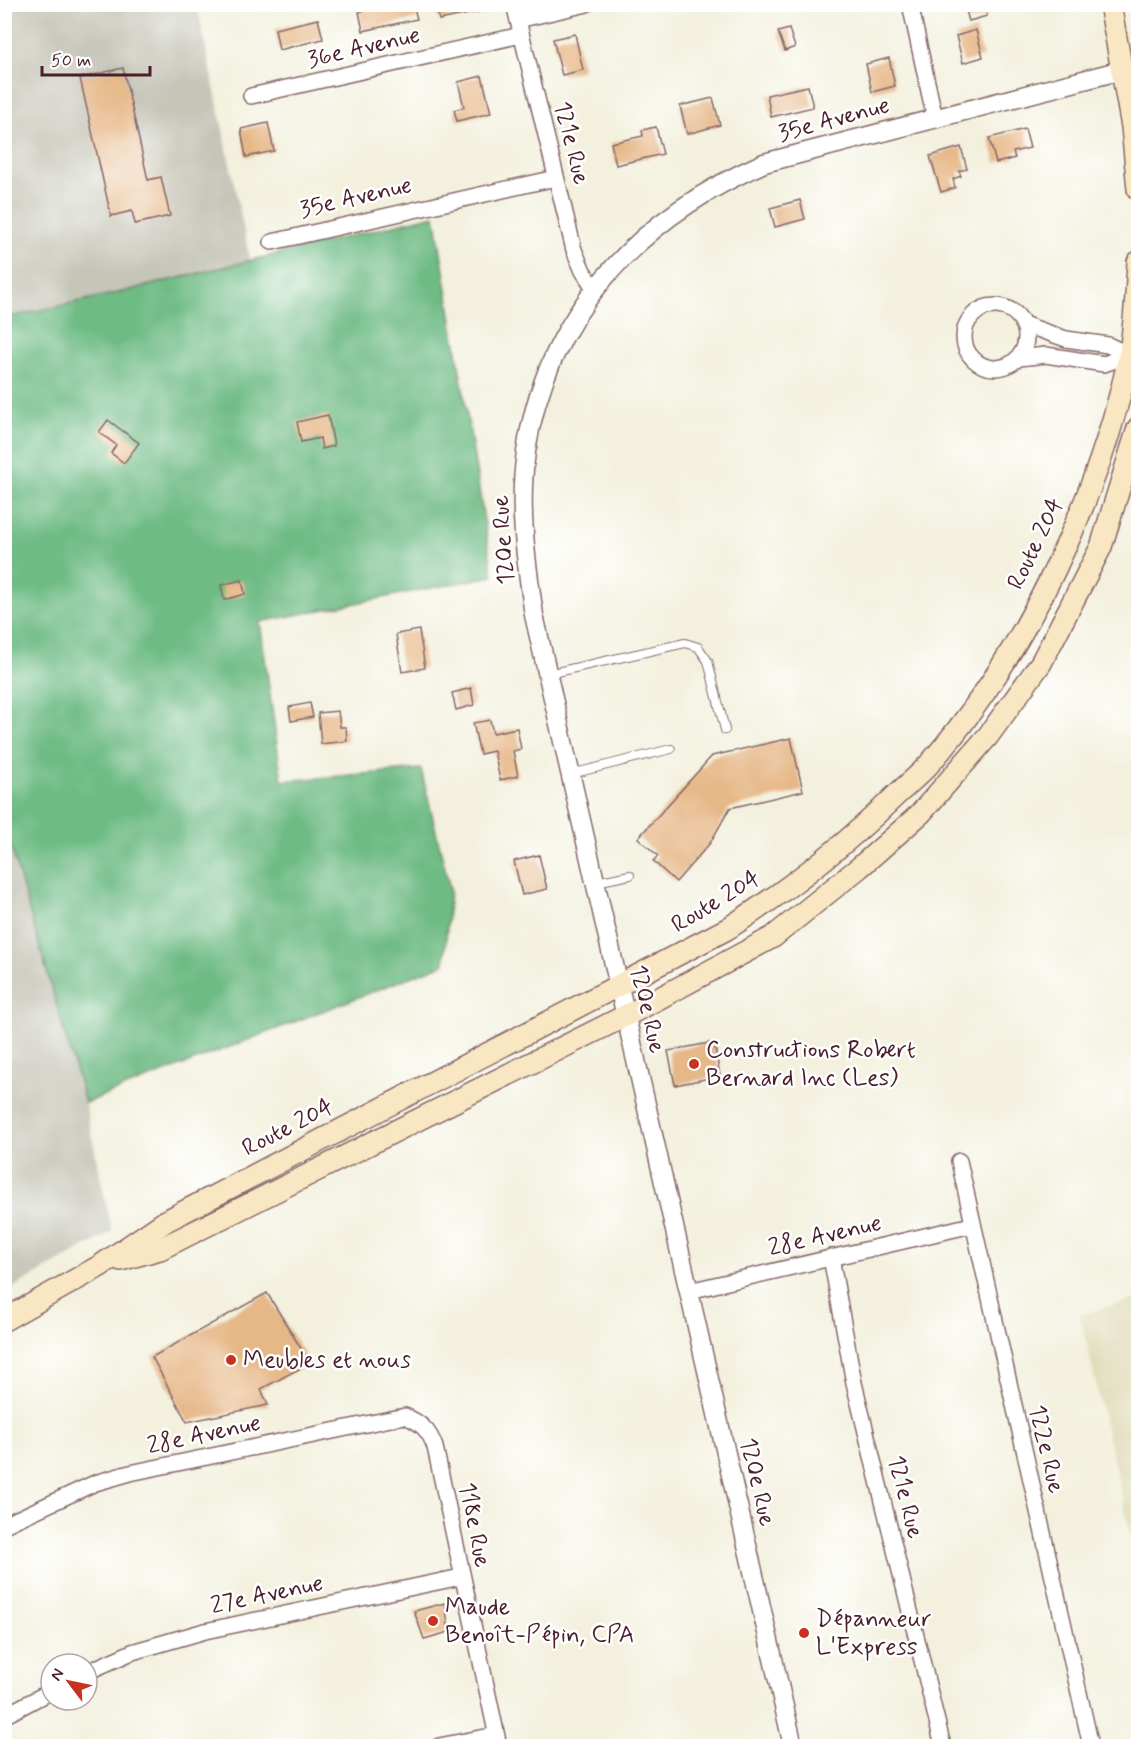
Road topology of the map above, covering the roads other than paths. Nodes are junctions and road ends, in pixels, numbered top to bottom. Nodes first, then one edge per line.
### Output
1 (514, 4) edge
2 (587, 4) edge
3 (910, 4) edge
4 (1110, 4) edge
5 (520, 28) junction
6 (1122, 70) junction
7 (251, 96) dead end
8 (935, 119) junction
9 (556, 178) junction
10 (1138, 189) edge
11 (272, 242) dead end
12 (1138, 262) edge
13 (594, 288) junction
14 (1023, 324) junction
15 (1134, 355) edge
16 (1019, 358) junction
17 (1138, 428) edge
18 (546, 674) junction
19 (725, 730) dead end
20 (671, 749) dead end
21 (570, 774) junction
22 (630, 875) dead end
23 (594, 882) junction
24 (618, 987) junction
25 (624, 1015) junction
26 (959, 1161) dead end
27 (972, 1225) junction
28 (831, 1257) junction
29 (100, 1266) junction
30 (689, 1291) junction
31 (4, 1320) edge
32 (419, 1422) joint
33 (4, 1525) edge
34 (461, 1577) junction
35 (99, 1667) edge
36 (39, 1697) edge
37 (4, 1716) edge
38 (497, 1741) edge
39 (439, 1746) edge
40 (793, 1746) edge
41 (943, 1746) edge
42 (1091, 1746) edge

1 - 5 street, 121e Rue
2 - 5 street, 36e Avenue
3 - 8 street
4 - 6 main road
5 - 7 street, 36e Avenue
5 - 9 street, 121e Rue
6 - 8 street, 35e Avenue
6 - 10 main road
8 - 13 street, 35e Avenue
9 - 11 street, 35e Avenue
9 - 13 street, 121e Rue
12 - 15 main road, Route 204
13 - 18 street, 120e Rue
14 - 15 street
14 - 16 street
14 - 16 street
15 - 16 street
15 - 24 main road, Route 204
17 - 25 main road, Route 204
18 - 19 lane
18 - 21 street, 120e Rue
20 - 21 lane
21 - 23 street, 120e Rue
22 - 23 lane
23 - 24 street, 120e Rue
24 - 25 street, 120e Rue
24 - 29 main road, Route 204
25 - 29 main road, Route 204
25 - 30 street, 120e Rue
26 - 27 street, 122e Rue
27 - 28 street, 28e Avenue
27 - 42 street, 122e Rue
28 - 30 street, 28e Avenue
28 - 41 street, 121e Rue
29 - 31 main road, Route 204
30 - 40 street, 120e Rue
32 - 33 street, 28e Avenue
32 - 34 street, 118e Rue
34 - 35 street, 27e Avenue
34 - 38 street, 118e Rue
36 - 37 street
38 - 39 street

